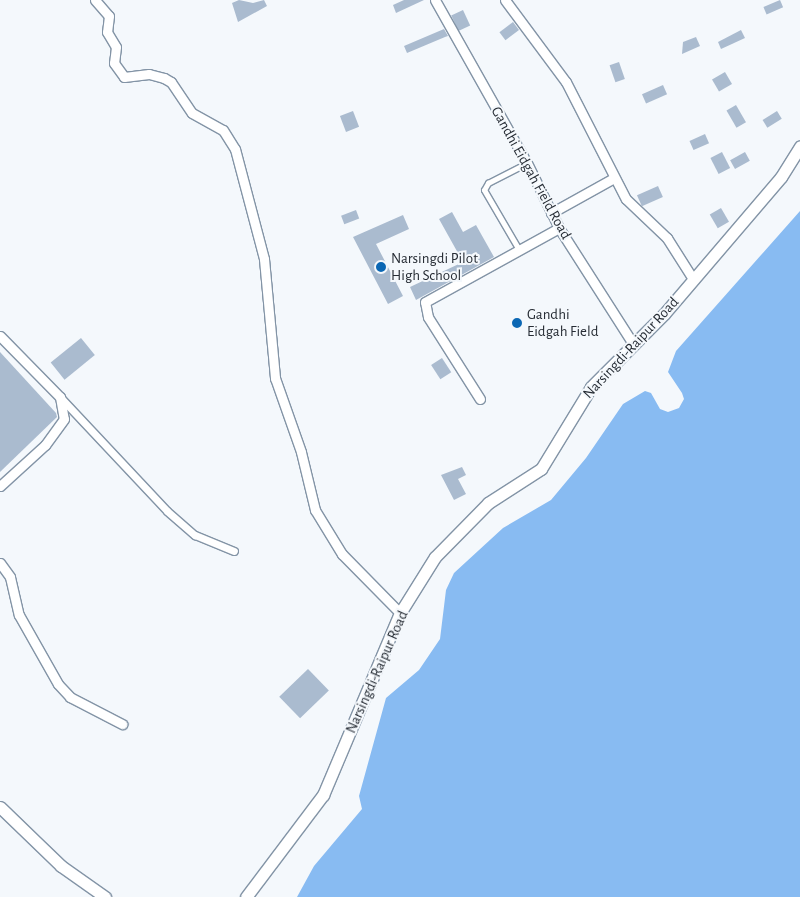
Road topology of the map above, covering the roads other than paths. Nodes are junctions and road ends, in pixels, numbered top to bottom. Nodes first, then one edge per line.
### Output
1 (95, 0) edge
2 (435, 0) edge
3 (505, 0) edge
4 (800, 148) edge
5 (528, 163) junction
6 (614, 178) junction
7 (551, 213) junction
8 (559, 228) junction
9 (519, 250) junction
10 (693, 279) junction
11 (0, 336) edge
12 (632, 342) junction
13 (60, 397) junction
14 (480, 399) dead end
15 (0, 486) edge
16 (234, 551) dead end
17 (0, 563) edge
18 (400, 613) junction
19 (122, 724) dead end
20 (0, 807) edge
21 (105, 897) edge
22 (246, 897) edge

1 - 18 street
2 - 5 street, Gandhi Eidgah Field Road
3 - 6 street
4 - 10 street, Narsingdi-Raipur Road
5 - 7 street, Gandhi Eidgah Field Road
5 - 9 lane
6 - 7 street
6 - 10 street
7 - 8 street, Gandhi Eidgah Field Road
8 - 9 street
8 - 12 street, Gandhi Eidgah Field Road
9 - 14 street
10 - 12 street, Narsingdi-Raipur Road
11 - 13 street
12 - 18 street, Narsingdi-Raipur Road
13 - 15 street
13 - 16 street
17 - 19 street
18 - 22 street, Narsingdi-Raipur Road
20 - 21 street

